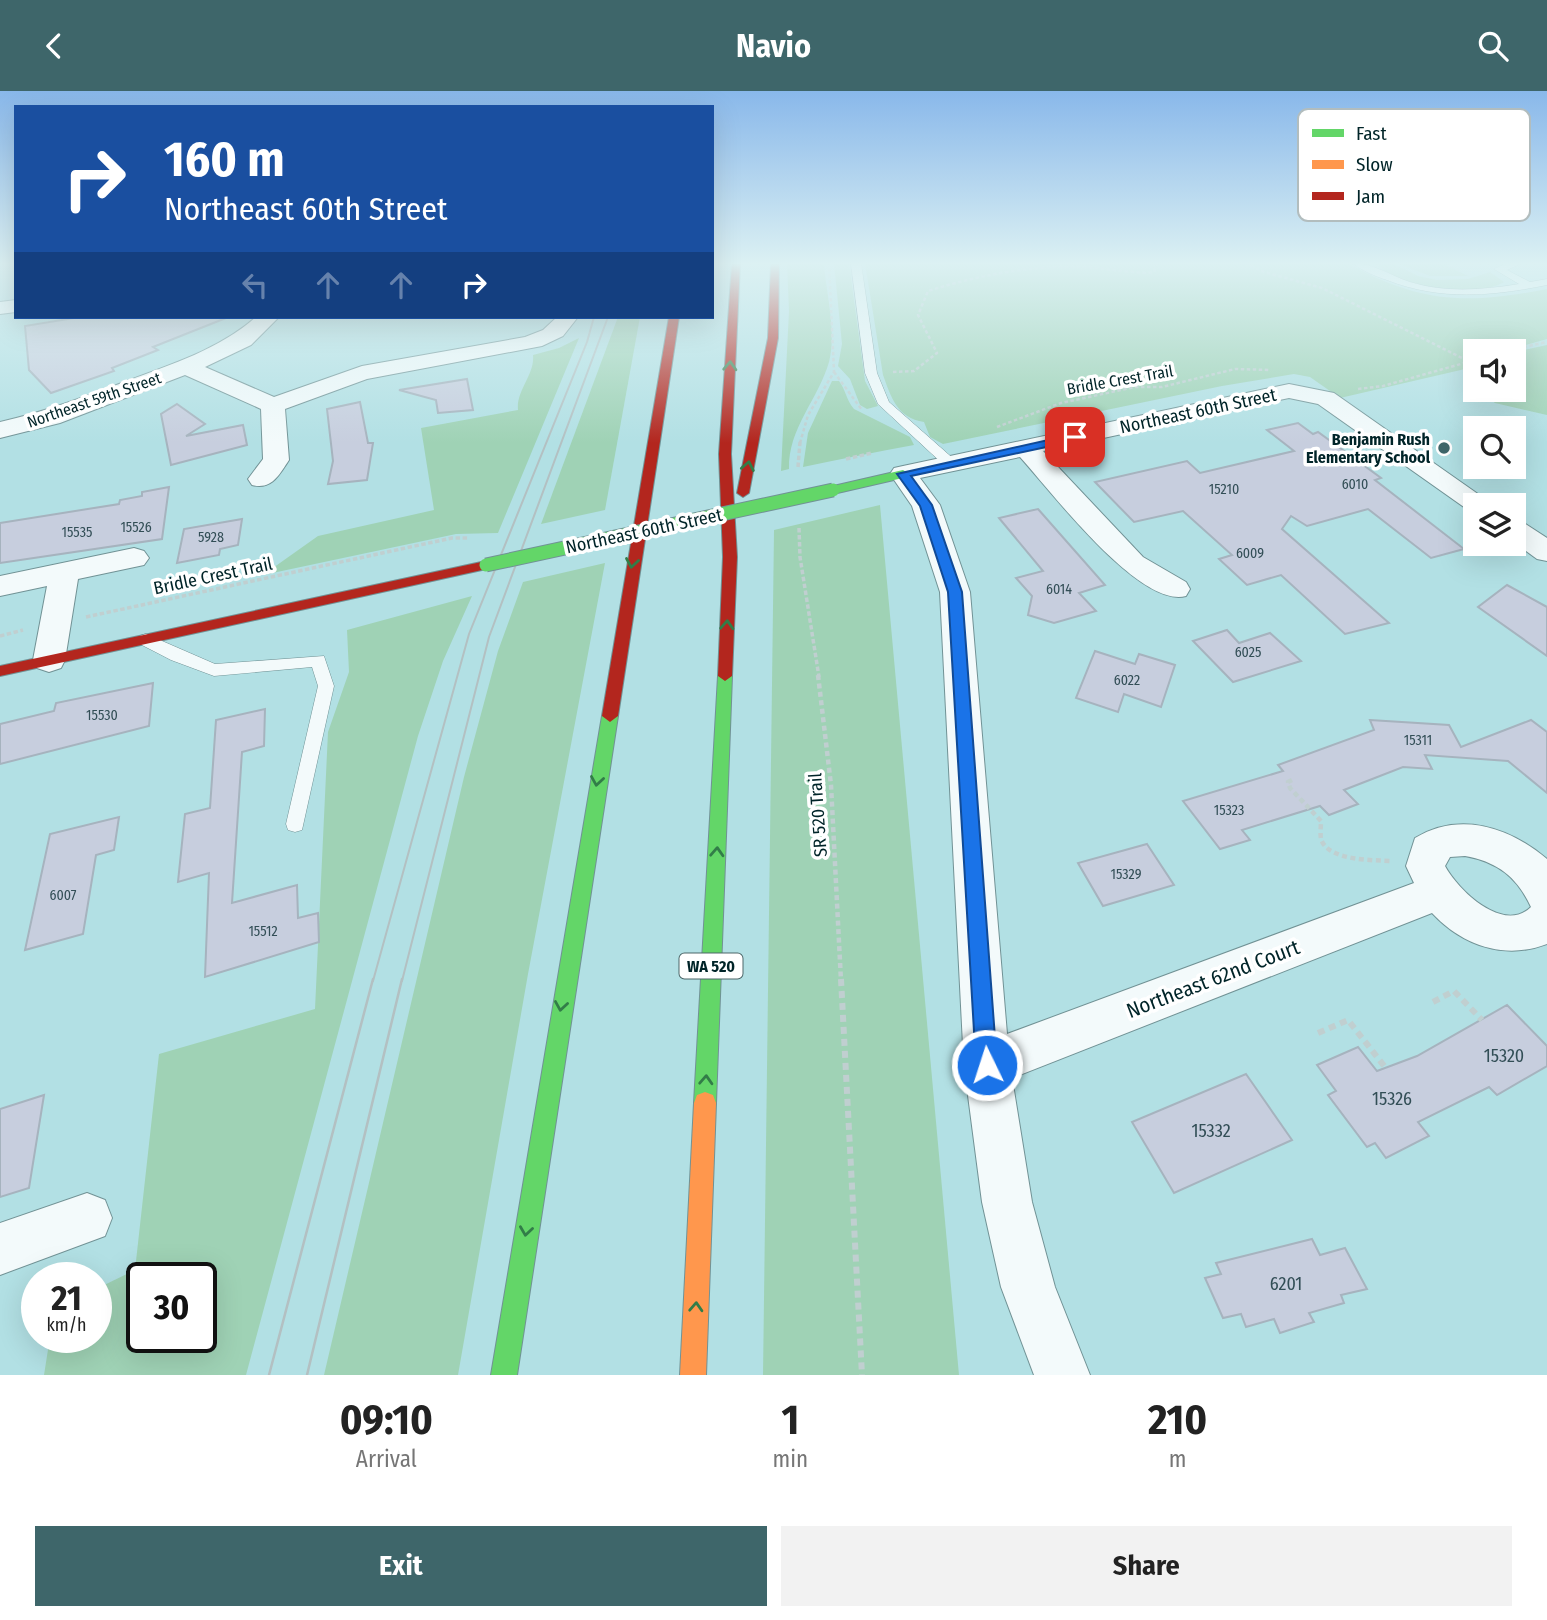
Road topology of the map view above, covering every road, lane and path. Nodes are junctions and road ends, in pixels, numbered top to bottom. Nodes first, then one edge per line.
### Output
1 (261, 323) edge
2 (564, 323) edge
3 (657, 323) edge
4 (673, 323) edge
5 (733, 323) edge
6 (774, 323) edge
7 (834, 323) edge
8 (864, 323) edge
9 (922, 323) edge
10 (1392, 323) edge
11 (1547, 342) edge
12 (1526, 346) edge
13 (1463, 358) edge
14 (1463, 364) edge
15 (186, 367) junction
16 (870, 373) junction
17 (1281, 381) junction
18 (1352, 390) dead end
19 (273, 405) junction
20 (0, 430) edge
21 (987, 430) dead end
22 (1026, 448) junction
23 (951, 464) junction
24 (903, 474) junction
25 (261, 479) dead end
26 (798, 479) dead end
27 (1463, 493) edge
28 (643, 496) junction
29 (799, 518) dead end
30 (1526, 537) edge
31 (432, 543) dead end
32 (1547, 552) edge
33 (730, 557) junction
34 (134, 558) dead end
35 (64, 573) junction
36 (0, 586) edge
37 (1175, 589) dead end
38 (56, 624) junction
39 (0, 636) edge
40 (146, 640) junction
41 (50, 660) junction
42 (0, 671) edge
43 (1292, 780) dead end
44 (295, 824) dead end
45 (1403, 862) dead end
46 (1439, 892) junction
47 (1547, 897) edge
48 (1547, 919) edge
49 (1433, 1002) dead end
50 (1482, 1020) dead end
51 (1318, 1033) dead end
52 (987, 1065) junction
53 (1385, 1067) dead end
54 (87, 1218) dead end
55 (0, 1249) edge
56 (504, 1375) edge
57 (693, 1375) edge
58 (862, 1375) edge
59 (1062, 1375) edge

1 - 15 street, Northeast 59th Street
2 - 19 street
3 - 28 main road
4 - 28 main road
33 -> 5 main road, WA 520
33 -> 6 main road
7 - 26 path
8 - 16 lane
9 - 16 path
10 - 13 path
11 - 12 path
14 - 18 path
15 - 19 street
15 - 20 street, Northeast 59th Street
16 - 23 lane
17 - 21 path, Bridle Crest Trail
17 - 22 street, Northeast 60th Street
17 - 27 street
19 - 25 street
22 - 23 street, Northeast 60th Street
22 - 37 street
23 - 24 street, Northeast 60th Street
24 - 40 main road, Northeast 60th Street, bridge
24 - 52 street
28 -> 56 main road
29 - 58 path, SR 520 Trail
30 - 32 street
31 - 38 path, Bridle Crest Trail
57 -> 33 main road, WA 520
34 - 35 street
35 - 36 street
35 - 38 street
38 - 39 path, Bridle Crest Trail
38 - 41 street
40 - 41 main road, Northeast 60th Street
40 - 44 lane
41 - 42 main road, Northeast 60th Street
43 - 45 path
46 - 47 street
46 - 48 street
46 - 52 street, Northeast 62nd Court
49 - 50 path
51 - 53 path
52 - 59 street
54 - 55 street

